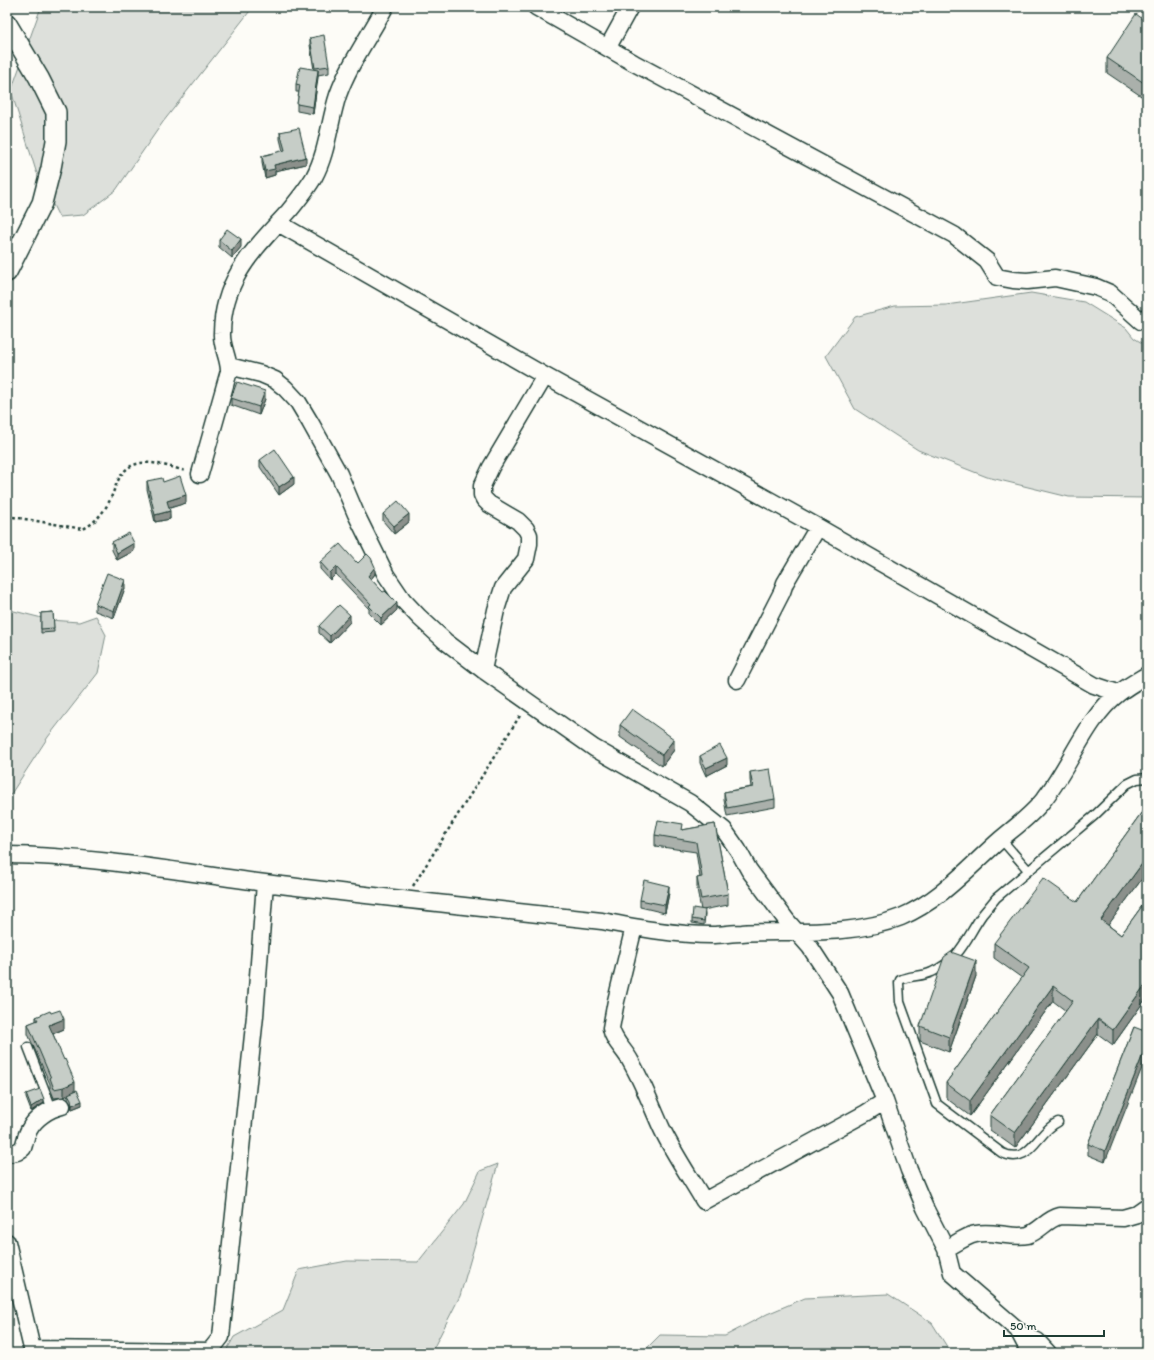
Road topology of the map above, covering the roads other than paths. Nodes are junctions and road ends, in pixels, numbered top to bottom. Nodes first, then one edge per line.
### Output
1 (385, 7) edge
2 (536, 7) edge
3 (630, 7) edge
4 (7, 24) edge
5 (608, 47) junction
6 (278, 223) junction
7 (7, 272) edge
8 (1147, 317) edge
9 (229, 366) junction
10 (545, 376) junction
11 (200, 474) road end
12 (818, 527) junction
13 (483, 670) junction
14 (1147, 675) edge
15 (737, 680) dead end
16 (1118, 694) junction
17 (1147, 778) edge
18 (1001, 839) junction
19 (7, 855) edge
20 (1028, 870) junction
21 (264, 883) junction
22 (634, 927) junction
23 (798, 932) junction
24 (28, 1047) dead end
25 (885, 1101) junction
26 (57, 1107) joint
27 (1058, 1122) dead end
28 (7, 1154) edge
29 (1147, 1207) edge
30 (7, 1242) edge
31 (946, 1250) junction
32 (13, 1301) edge
33 (1020, 1334) junction
34 (32, 1351) edge
35 (68, 1351) edge
36 (1030, 1353) edge
37 (1048, 1353) edge

1 - 6 street
2 - 5 street
3 - 5 street
4 - 7 street
5 - 8 street
6 - 9 street
6 - 10 street
9 - 11 street
9 - 13 street
10 - 12 street
10 - 13 street
12 - 15 street
12 - 16 street
13 - 23 street
14 - 16 street
16 - 18 street
17 - 20 lane
18 - 20 lane
18 - 23 street
19 - 21 street
20 - 27 lane
21 - 22 street
21 - 35 street
22 - 23 street
22 - 25 street
23 - 25 street
24 - 26 lane
25 - 31 street
26 - 28 street
29 - 31 street
30 - 32 street
31 - 33 street
32 - 34 street
33 - 36 street
33 - 37 street
34 - 35 street

